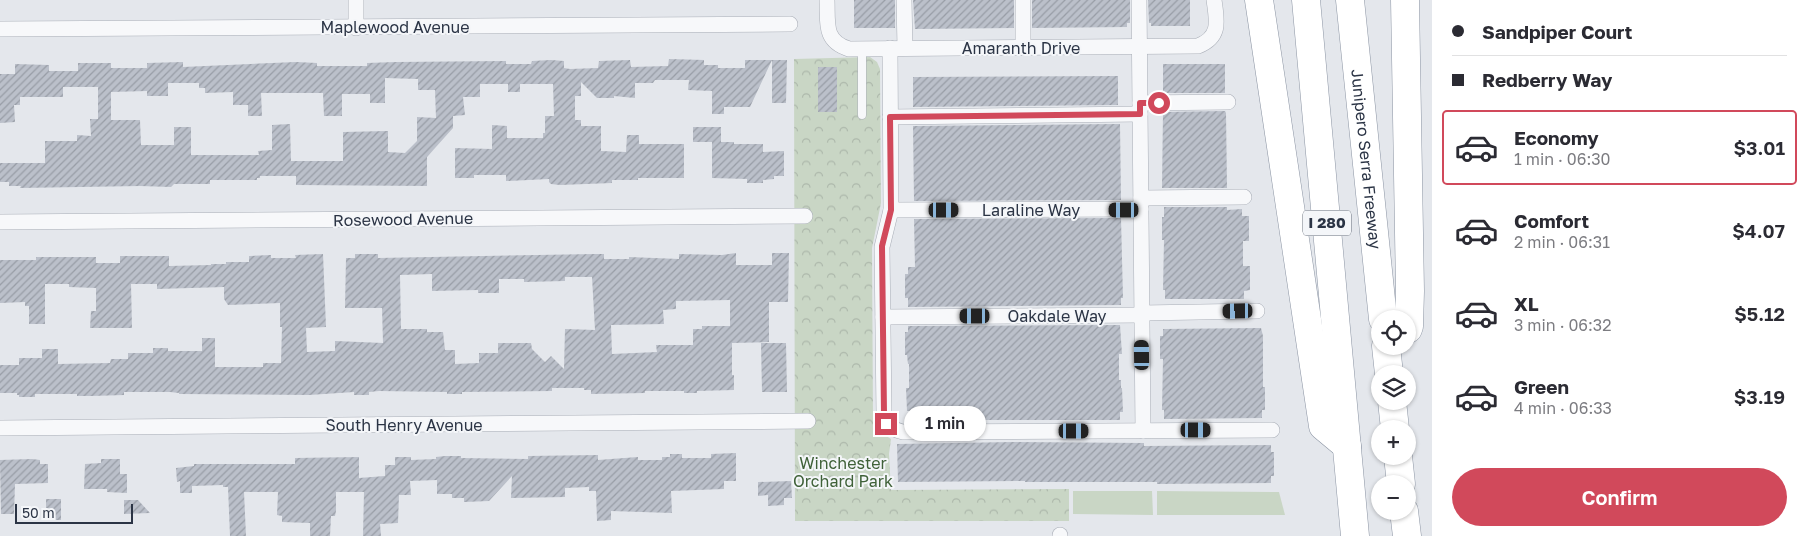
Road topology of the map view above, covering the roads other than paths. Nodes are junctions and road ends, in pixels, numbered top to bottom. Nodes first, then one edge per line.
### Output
1 (356, 0) edge
2 (827, 0) edge
3 (904, 0) edge
4 (1022, 0) edge
5 (1139, 0) edge
6 (1214, 0) edge
7 (1259, 0) edge
8 (1306, 0) edge
9 (1350, 0) edge
10 (1406, 0) edge
11 (790, 24) dead end
12 (356, 28) junction
13 (0, 29) edge
14 (1139, 47) junction
15 (862, 48) junction
16 (897, 48) junction
17 (1023, 48) junction
18 (1228, 102) dead end
19 (1140, 108) junction
20 (862, 115) dead end
21 (890, 117) junction
22 (1244, 197) dead end
23 (1141, 203) junction
24 (891, 210) junction
25 (805, 216) dead end
26 (0, 222) edge
27 (1383, 310) edge
28 (1410, 310) edge
29 (1257, 311) dead end
30 (1142, 314) junction
31 (883, 317) junction
32 (808, 421) dead end
33 (0, 428) edge
34 (1272, 430) dead end
35 (1143, 431) junction
36 (1347, 446) junction
37 (1405, 520) edge
38 (1355, 536) edge
39 (1407, 536) edge

1 - 12 street
2 - 15 street, Amaranth Drive
3 - 16 street
4 - 17 street
5 - 14 street
6 - 14 street, Amaranth Drive
7 - 36 highway
8 - 36 highway, I 280
9 - 27 highway, Junipero Serra Freeway / I 280
10 - 28 highway
11 - 12 street, Maplewood Avenue
12 - 13 street, Maplewood Avenue
14 - 17 street, Amaranth Drive
14 - 19 street
15 - 16 street, Amaranth Drive
15 - 20 lane
16 - 17 street, Amaranth Drive
16 - 21 street
18 - 19 street
19 - 21 street
19 - 23 street
21 - 24 street
22 - 23 street, Laraline Way
23 - 24 street, Laraline Way
23 - 30 street
24 - 31 street
25 - 26 street, Rosewood Avenue
29 - 30 street, Oakdale Way
30 - 31 street, Oakdale Way
30 - 35 street
31 - 35 street
32 - 33 street, South Henry Avenue
34 - 35 street
36 - 38 highway, I 280
37 - 39 highway

